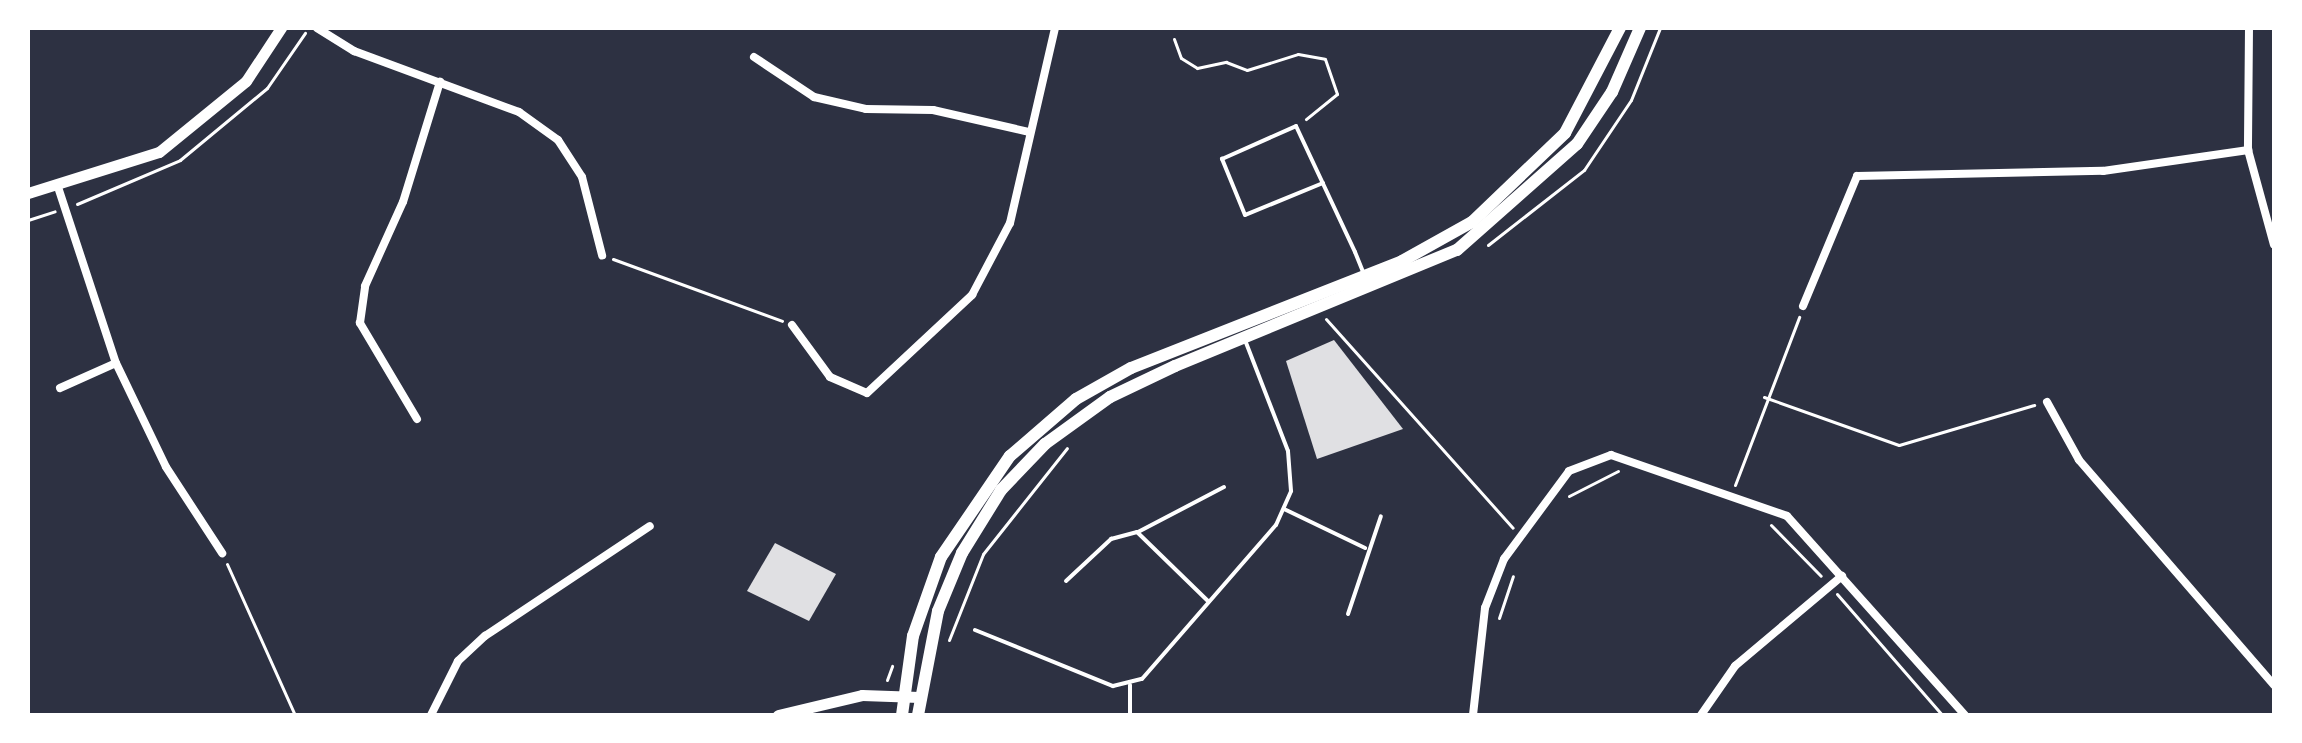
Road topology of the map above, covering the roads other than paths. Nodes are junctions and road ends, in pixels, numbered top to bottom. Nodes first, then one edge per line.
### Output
1 (281, 28) edge
2 (317, 28) edge
3 (1055, 28) edge
4 (1620, 28) edge
5 (1640, 28) edge
6 (2249, 28) edge
7 (754, 57) dead end
8 (440, 82) junction
9 (1029, 132) junction
10 (2248, 150) junction
11 (1323, 183) junction
12 (57, 184) junction
13 (28, 193) edge
14 (2274, 245) edge
15 (602, 255) road end
16 (1364, 276) junction
17 (1803, 306) road end
18 (792, 325) road end
19 (1245, 340) junction
20 (116, 363) junction
21 (60, 388) dead end
22 (2047, 402) road end
23 (417, 419) dead end
24 (1224, 487) dead end
25 (1283, 508) junction
26 (1381, 516) dead end
27 (650, 526) dead end
28 (1137, 532) junction
29 (1365, 548) junction
30 (222, 553) road end
31 (1842, 576) junction
32 (1066, 581) dead end
33 (1209, 602) junction
34 (1348, 614) dead end
35 (975, 630) dead end
36 (1130, 685) junction
37 (2274, 685) edge
38 (903, 695) junction
39 (919, 697) junction
40 (431, 715) edge
41 (778, 715) edge
42 (902, 715) edge
43 (918, 715) edge
44 (1130, 715) edge
45 (1473, 715) edge
46 (1701, 715) edge
47 (1965, 715) edge

1 - 12 street
2 - 8 street
3 - 9 street
4 - 16 main road
5 - 19 main road
6 - 10 street
7 - 9 street
8 - 15 street
8 - 23 street
9 - 18 street
10 - 14 street
10 - 17 street
11 - 11 lane
11 - 16 lane
12 - 13 street
12 - 20 street
16 - 38 main road
19 - 25 lane
19 - 39 main road
20 - 21 street
20 - 30 street
22 - 37 street
24 - 28 lane
25 - 29 lane
25 - 33 lane
26 - 29 lane
27 - 40 street
28 - 32 lane
28 - 33 lane
29 - 34 lane
31 - 45 street
31 - 46 street
31 - 47 street
33 - 36 lane
35 - 36 lane
36 - 44 lane
38 - 39 street
38 - 41 street
38 - 42 main road
39 - 43 main road

